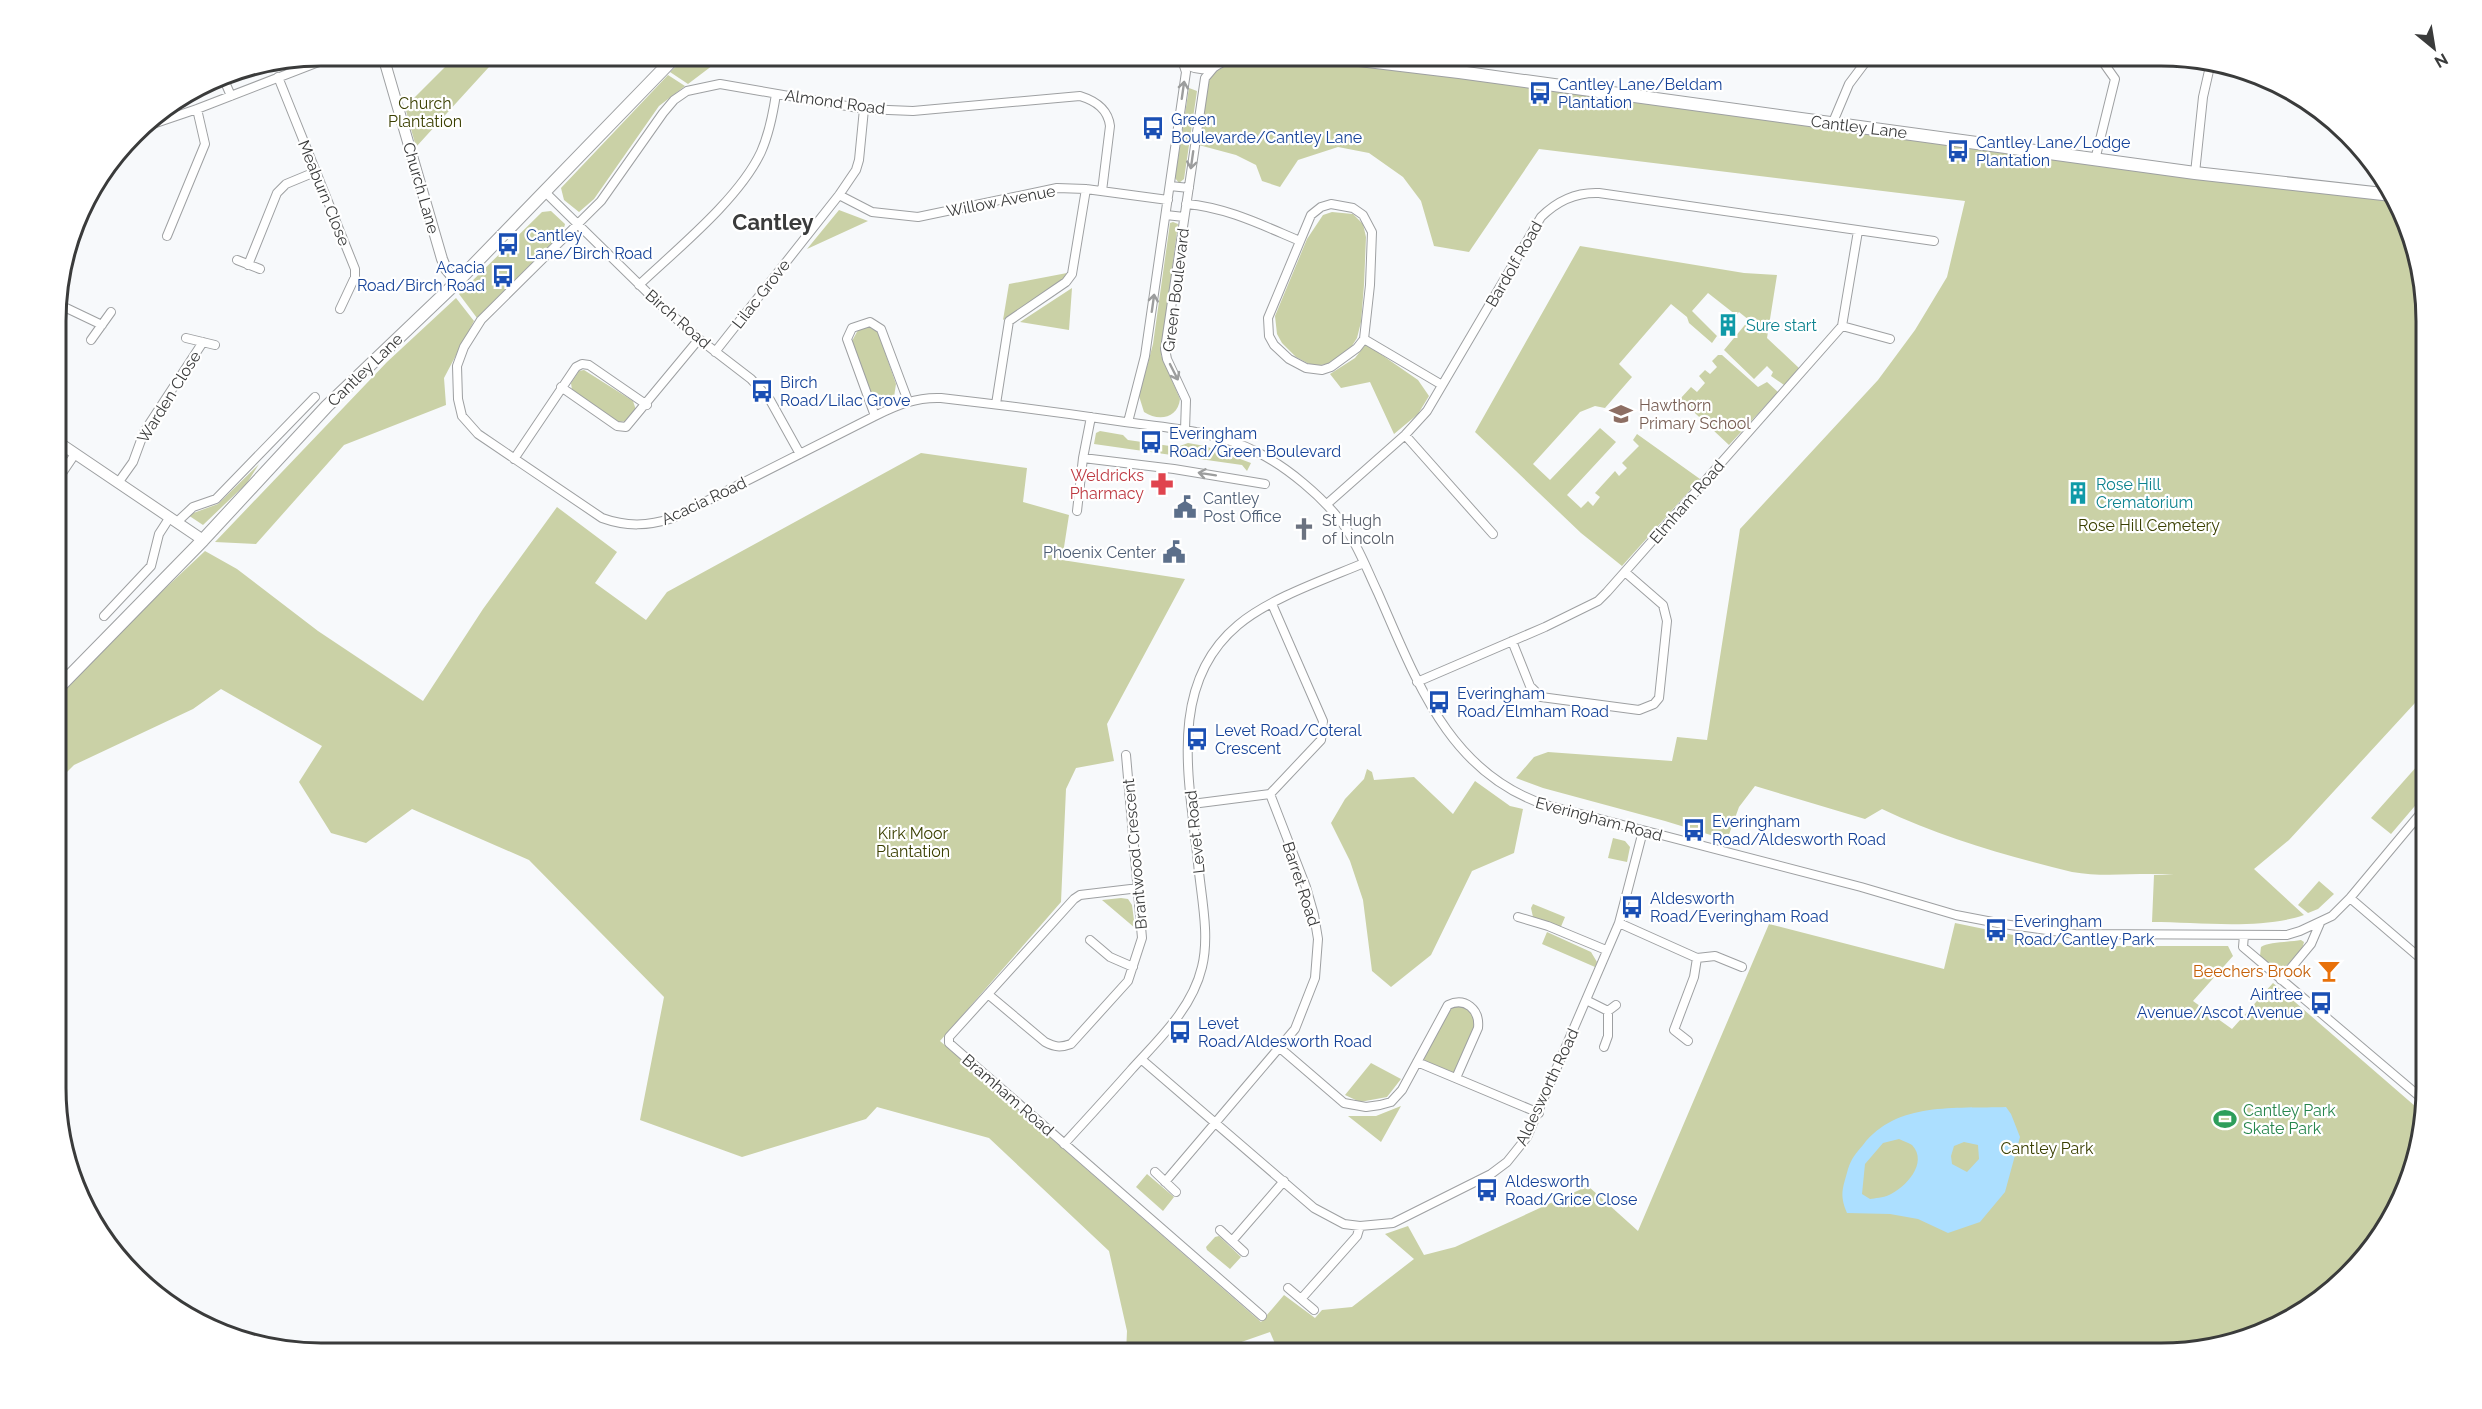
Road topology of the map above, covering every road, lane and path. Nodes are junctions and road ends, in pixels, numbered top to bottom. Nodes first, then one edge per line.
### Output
1 (386, 66) edge
2 (666, 66) edge
3 (1183, 66) edge
4 (1216, 66) edge
5 (1403, 66) edge
6 (1862, 66) edge
7 (2106, 66) edge
8 (305, 67) edge
9 (2209, 71) edge
10 (278, 77) junction
11 (226, 84) edge
12 (776, 94) junction
13 (231, 96) junction
14 (197, 109) junction
15 (864, 110) junction
16 (165, 120) edge
17 (1833, 122) junction
18 (2095, 160) junction
19 (315, 172) junction
20 (2195, 173) junction
21 (1170, 186) junction
22 (1189, 188) junction
23 (1086, 189) junction
24 (1102, 191) junction
25 (545, 192) junction
26 (2382, 194) edge
27 (839, 195) junction
28 (1168, 200) junction
29 (1186, 204) junction
30 (1166, 215) junction
31 (1184, 217) junction
32 (578, 223) junction
33 (1858, 231) junction
34 (167, 236) dead end
35 (1300, 241) junction
36 (1934, 241) dead end
37 (237, 260) dead end
38 (248, 265) junction
39 (260, 269) dead end
40 (457, 282) junction
41 (639, 285) junction
42 (67, 308) edge
43 (340, 309) dead end
44 (111, 312) dead end
45 (102, 325) junction
46 (1842, 326) junction
47 (186, 338) dead end
48 (699, 339) junction
49 (1364, 339) junction
50 (1890, 339) dead end
51 (91, 340) dead end
52 (203, 342) junction
53 (215, 345) dead end
54 (715, 352) junction
55 (1442, 385) junction
56 (561, 387) junction
57 (315, 396) dead end
58 (908, 401) junction
59 (996, 404) junction
60 (647, 405) junction
61 (875, 416) junction
62 (1091, 417) junction
63 (1128, 422) junction
64 (1185, 430) junction
65 (1405, 435) junction
66 (66, 448) edge
67 (75, 454) junction
68 (800, 454) junction
69 (1083, 458) junction
70 (514, 459) junction
71 (66, 467) edge
72 (118, 483) junction
73 (1265, 484) dead end
74 (1327, 504) junction
75 (1077, 511) dead end
76 (173, 519) junction
77 (1493, 534) dead end
78 (203, 540) junction
79 (1364, 563) junction
80 (1625, 572) junction
81 (1272, 604) junction
82 (104, 616) dead end
83 (1512, 641) junction
84 (66, 680) edge
85 (1417, 682) junction
86 (1126, 755) dead end
87 (1270, 794) junction
88 (1192, 804) junction
89 (2416, 825) edge
90 (1643, 831) junction
91 (1139, 888) junction
92 (2350, 898) junction
93 (1518, 917) dead end
94 (1619, 923) junction
95 (2320, 923) junction
96 (2244, 935) junction
97 (1090, 940) dead end
98 (1606, 950) junction
99 (2416, 954) edge
100 (1697, 958) junction
101 (1133, 967) junction
102 (1742, 967) dead end
103 (2281, 980) junction
104 (989, 995) junction
105 (1586, 1000) junction
106 (1616, 1005) dead end
107 (1608, 1011) junction
108 (1688, 1041) dead end
109 (1604, 1047) dead end
110 (1280, 1048) junction
111 (1141, 1059) junction
112 (1417, 1062) junction
113 (1456, 1078) junction
114 (2416, 1093) edge
115 (1539, 1113) junction
116 (1216, 1124) junction
117 (1064, 1144) junction
118 (1155, 1172) dead end
119 (1284, 1181) junction
120 (1165, 1182) junction
121 (1176, 1192) dead end
122 (1360, 1227) junction
123 (1220, 1230) dead end
124 (1232, 1241) junction
125 (1244, 1252) dead end
126 (1288, 1288) dead end
127 (1301, 1299) junction
128 (1314, 1310) dead end
129 (1262, 1316) dead end

1 - 40 street, Church Lane
2 - 25 main road, Cantley Lane
21 -> 3 street, Green Boulevard
4 -> 22 street, Green Boulevard
5 - 17 main road, Cantley Lane
6 - 17 street
7 - 18 street
8 - 10 street
9 - 20 street
10 - 13 street
10 - 19 street, Meaburn Close
11 - 13 street
12 - 15 street, Almond Road
12 - 32 street, Almond Road
12 - 41 street
13 - 14 street
14 - 16 street
14 - 34 street
15 - 24 street, Almond Road
15 - 27 street, Lilac Grove
17 - 18 main road, Cantley Lane
18 - 20 main road, Cantley Lane
19 - 38 street
19 - 43 street, Meaburn Close
20 - 26 main road, Cantley Lane
21 - 22 street
21 - 28 street, Green Boulevard
22 - 29 street, Green Boulevard
23 - 24 street, Willow Avenue
23 - 27 street, Willow Avenue
23 - 59 street
24 - 28 street, Willow Avenue
25 - 32 street, Birch Road
25 - 40 main road, Cantley Lane
27 - 54 street, Lilac Grove
28 - 30 street, Green Boulevard
29 - 31 street, Green Boulevard
29 - 35 street
30 - 31 street, Green Boulevard
63 -> 30 street, Green Boulevard
31 -> 64 street, Green Boulevard
32 - 41 street, Birch Road
32 - 70 street, Acacia Road
33 - 36 street, Bardolf Road
33 - 46 street
33 - 55 street, Bardolf Road
35 - 49 street
35 - 49 street
37 - 38 street
38 - 39 street
40 - 78 main road, Cantley Lane
41 - 48 street, Birch Road
42 - 45 street
44 - 45 street
45 - 51 street
46 - 50 street
46 - 80 street, Elmham Road
47 - 52 street, Warden Close
48 - 54 street, Birch Road
48 - 60 street
49 - 55 street
52 - 53 street, Warden Close
52 - 72 street, Warden Close
54 - 68 street, Birch Road
55 - 65 street, Bardolf Road
56 - 60 street
56 - 60 street
56 - 70 street
57 - 76 street, Cantley Lane
58 - 59 street, Acacia Road
58 - 61 street, Acacia Road
58 - 61 street
59 - 62 street, Acacia Road
61 - 68 street, Acacia Road
62 - 63 street, Acacia Road
62 - 69 street
63 - 64 street, Everingham Road
64 - 74 street, Everingham Road
65 - 74 street, Bardolf Road
65 - 77 street
66 - 67 street
67 - 71 street
67 - 72 street
68 - 70 street, Acacia Road
73 -> 69 street
69 - 75 street
72 - 76 street
74 - 79 street, Everingham Road
76 - 78 street
76 - 82 street, Cantley Lane
78 - 84 main road, Cantley Lane
79 - 81 street, Levet Road
79 - 85 street, Everingham Road
80 - 83 street, Elmham Road
80 - 83 street
81 - 87 street
81 - 88 street, Levet Road
83 - 85 street, Elmham Road
85 - 90 street, Everingham Road
86 - 91 street, Brantwood Crescent
87 - 88 street
87 - 110 street, Barret Road
88 - 111 street, Levet Road
89 - 92 street
90 - 94 street, Aldesworth Road
90 - 96 street, Everingham Road
91 - 101 street, Brantwood Crescent
91 - 104 street, Bramham Road
92 - 95 street
92 - 99 street
93 - 98 street
94 - 98 street, Aldesworth Road
94 - 100 street
95 - 96 street, Everingham Road
95 - 103 street
96 - 103 street
97 - 101 street
98 - 105 street, Aldesworth Road
100 - 102 street
100 - 108 street
101 - 104 street, Brantwood Crescent
103 - 114 street
104 - 117 street, Bramham Road
105 - 107 street
105 - 115 street, Aldesworth Road
106 - 107 street
107 - 109 street
110 - 112 street
110 - 116 street, Barret Road
111 - 116 street, Aldesworth Road
111 - 117 street, Levet Road
112 - 113 street
112 - 113 street
113 - 115 street
115 - 122 street, Aldesworth Road
116 - 119 street, Aldesworth Road
116 - 120 street, Barret Road
117 - 129 street, Bramham Road
118 - 120 street
119 - 122 street, Aldesworth Road
119 - 124 street
120 - 121 street
122 - 127 street
123 - 124 street
124 - 125 street
126 - 127 street
127 - 128 street

